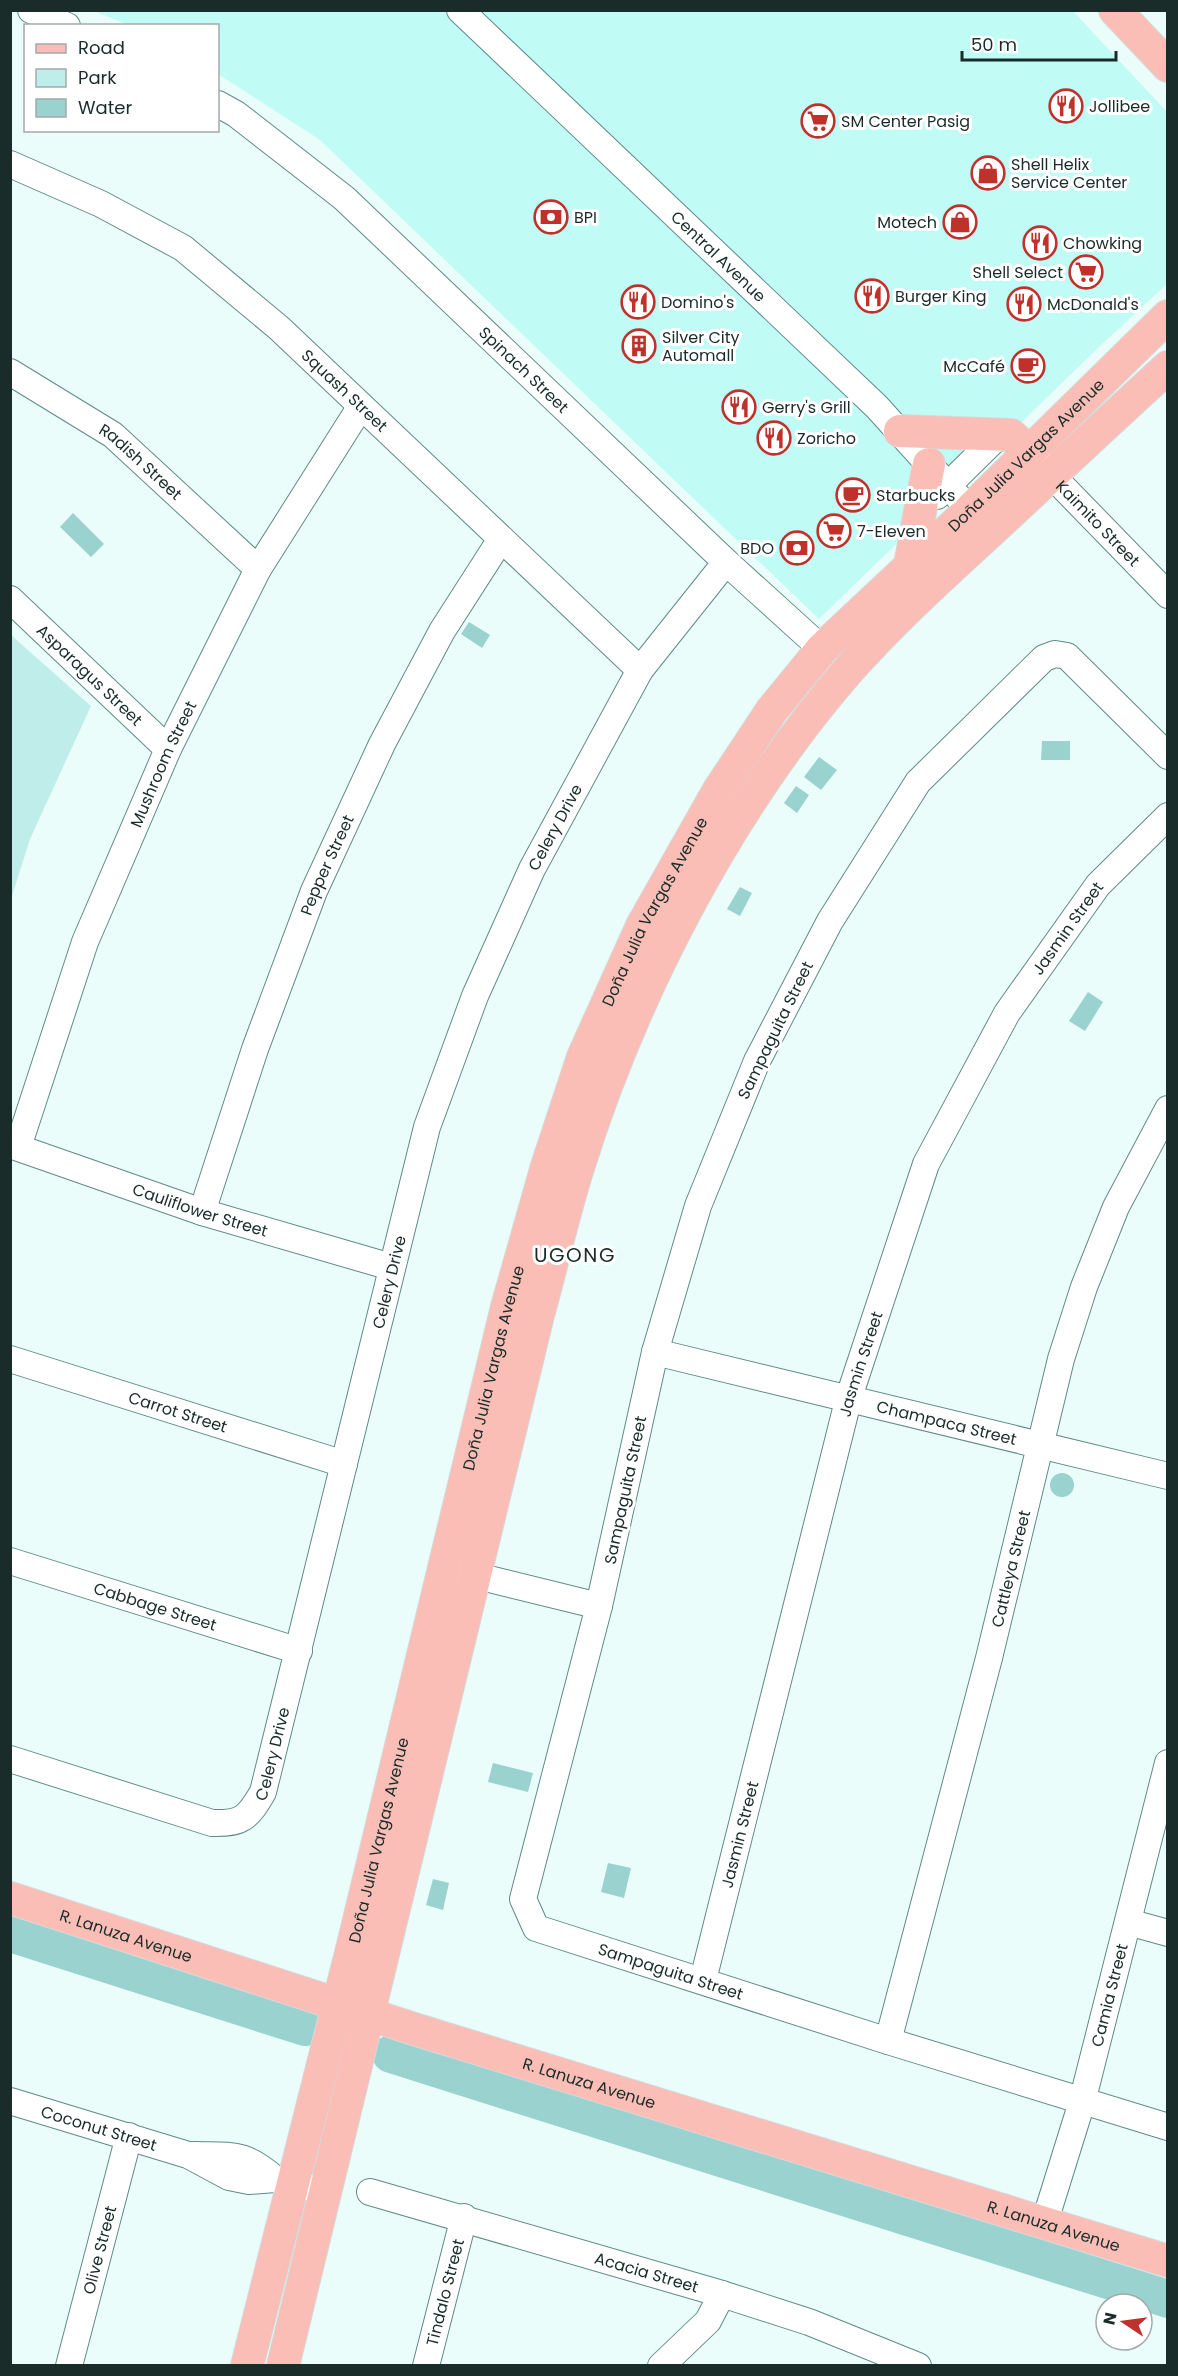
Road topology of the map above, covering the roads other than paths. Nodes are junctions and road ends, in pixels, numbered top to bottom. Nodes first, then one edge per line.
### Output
1 (31, 10) edge
2 (460, 10) edge
3 (1115, 10) edge
4 (63, 24) edge
5 (1167, 66) edge
6 (219, 105) edge
7 (10, 164) edge
8 (1167, 316) edge
9 (1167, 367) edge
10 (10, 372) edge
11 (362, 406) junction
12 (900, 431) junction
13 (999, 435) junction
14 (1029, 452) junction
15 (939, 474) junction
16 (1051, 475) junction
17 (970, 510) junction
18 (501, 539) junction
19 (726, 562) junction
20 (910, 565) junction
21 (258, 569) junction
22 (1167, 595) edge
23 (10, 598) edge
24 (822, 649) junction
25 (640, 670) junction
26 (168, 749) junction
27 (1167, 756) edge
28 (1167, 816) edge
29 (1167, 1109) edge
30 (14, 1146) edge
31 (202, 1212) junction
32 (392, 1267) junction
33 (655, 1352) junction
34 (10, 1359) edge
35 (849, 1397) junction
36 (1041, 1445) junction
37 (344, 1464) junction
38 (1167, 1476) edge
39 (10, 1561) edge
40 (444, 1569) junction
41 (476, 1575) junction
42 (599, 1606) junction
43 (299, 1651) junction
44 (10, 1759) edge
45 (1167, 1763) edge
46 (10, 1898) edge
47 (1128, 1922) junction
48 (1167, 1933) edge
49 (703, 1980) junction
50 (338, 2005) junction
51 (368, 2015) junction
52 (888, 2041) junction
53 (10, 2101) edge
54 (1083, 2102) junction
55 (1167, 2127) edge
56 (129, 2136) junction
57 (283, 2181) junction
58 (325, 2192) junction
59 (370, 2192) dead end
60 (464, 2217) junction
61 (1044, 2224) junction
62 (1167, 2261) edge
63 (722, 2294) junction
64 (69, 2366) edge
65 (247, 2366) edge
66 (283, 2366) edge
67 (426, 2366) edge
68 (661, 2366) edge
69 (918, 2366) edge

1 - 4 street
2 - 12 street, Central Avenue
3 - 5 main road
6 - 19 street, Spinach Street
7 - 11 street, Squash Street
8 - 14 main road, Doña Julia Vargas Avenue
9 - 16 main road, Doña Julia Vargas Avenue
10 - 21 street, Radish Street
11 - 18 street, Squash Street
11 - 21 street, Mushroom Street
12 - 13 main road
12 - 15 street, Central Avenue
13 - 14 main road
13 - 15 street
14 - 16 street, Kaimito Street
14 - 17 main road, Doña Julia Vargas Avenue
15 - 17 street, Central Avenue
15 - 20 main road
16 - 22 street, Kaimito Street
16 - 41 main road, Doña Julia Vargas Avenue
17 - 20 main road, Doña Julia Vargas Avenue
18 - 25 street, Squash Street
18 - 31 street, Pepper Street
19 - 24 street, Spinach Street
19 - 25 street, Celery Drive
20 - 24 main road, Doña Julia Vargas Avenue
21 - 26 street, Mushroom Street
23 - 26 street, Asparagus Street
24 - 40 main road, Doña Julia Vargas Avenue
25 - 32 street, Celery Drive
26 - 30 street, Mushroom Street
27 - 33 street, Sampaguita Street
28 - 35 street, Jasmin Street
29 - 36 street, Cattleya Street
30 - 31 street, Cauliflower Street
31 - 32 street, Cauliflower Street
32 - 37 street, Celery Drive
33 - 35 street, Champaca Street
33 - 42 street, Sampaguita Street
34 - 37 street, Carrot Street
35 - 36 street, Champaca Street
35 - 49 street, Jasmin Street
36 - 38 street, Champaca Street
36 - 52 street, Cattleya Street
37 - 43 street, Celery Drive
39 - 43 street, Cabbage Street
40 - 41 street
40 - 50 main road, Doña Julia Vargas Avenue
41 - 42 street
41 - 51 main road, Doña Julia Vargas Avenue
42 - 49 street, Sampaguita Street
43 - 44 street, Celery Drive
45 - 47 street, Camia Street
46 - 50 main road, R. Lanuza Avenue
47 - 48 street
47 - 54 street, Camia Street
49 - 52 street, Sampaguita Street
50 - 51 main road, R. Lanuza Avenue
50 - 57 main road, Doña Julia Vargas Avenue
51 - 58 main road, Doña Julia Vargas Avenue
51 - 61 main road, R. Lanuza Avenue
52 - 54 street, Sampaguita Street
53 - 56 street, Coconut Street
54 - 55 street, Sampaguita Street
54 - 61 street, Camia Street
56 - 57 street, Coconut Street
56 - 64 street, Olive Street
57 - 58 street, Coconut Street
57 - 65 main road, Doña Julia Vargas Avenue
58 - 66 main road, Doña Julia Vargas Avenue
59 - 60 street, Acacia Street
60 - 63 street, Acacia Street
60 - 67 street, Tindalo Street
61 - 62 main road, R. Lanuza Avenue
63 - 68 street
63 - 69 street, Acacia Street

